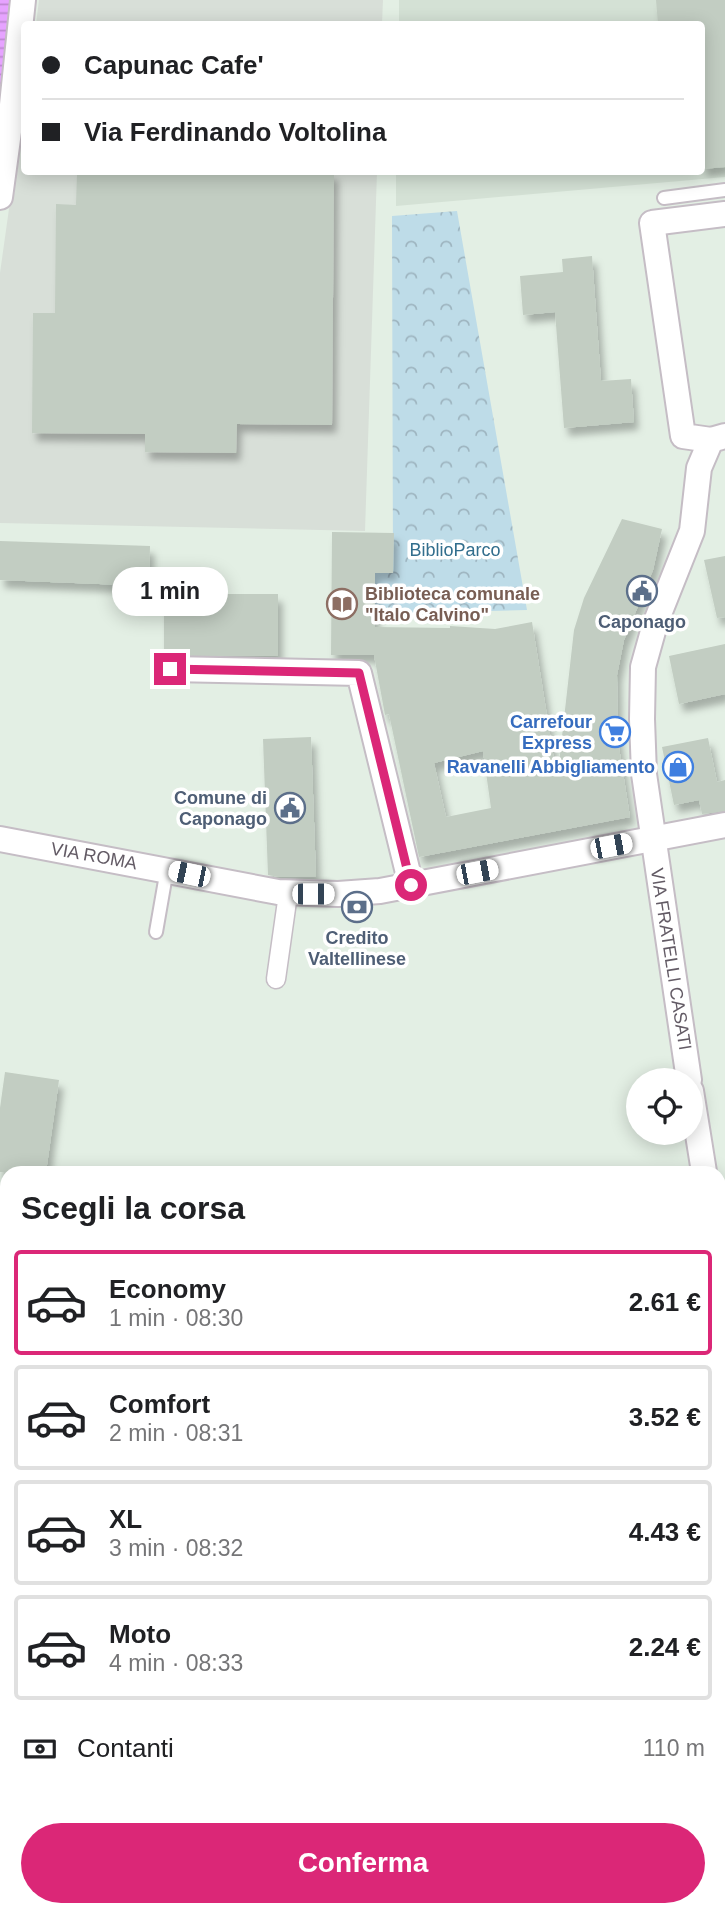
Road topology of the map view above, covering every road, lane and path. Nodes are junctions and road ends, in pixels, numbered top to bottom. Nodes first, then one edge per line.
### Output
1 (23, 0) edge
2 (725, 190) edge
3 (0, 197) edge
4 (664, 198) dead end
5 (725, 214) edge
6 (718, 438) edge
7 (170, 669) dead end
8 (725, 825) edge
9 (652, 838) junction
10 (0, 839) edge
11 (167, 869) junction
12 (411, 885) junction
13 (288, 894) junction
14 (156, 932) dead end
15 (276, 979) dead end
16 (688, 1068) edge
17 (700, 1145) edge
18 (703, 1166) edge

1 - 3 street
2 - 4 lane
5 - 6 street
6 - 9 street, VIA FRATELLI CASATI
7 - 12 street
8 - 9 street, VIA ROMA
9 - 12 street, VIA ROMA
9 - 16 street, VIA FRATELLI CASATI
10 - 11 street, VIA ROMA
11 - 13 street, VIA ROMA
11 - 14 lane
12 - 13 street, VIA ROMA
13 - 15 street
17 - 18 street

